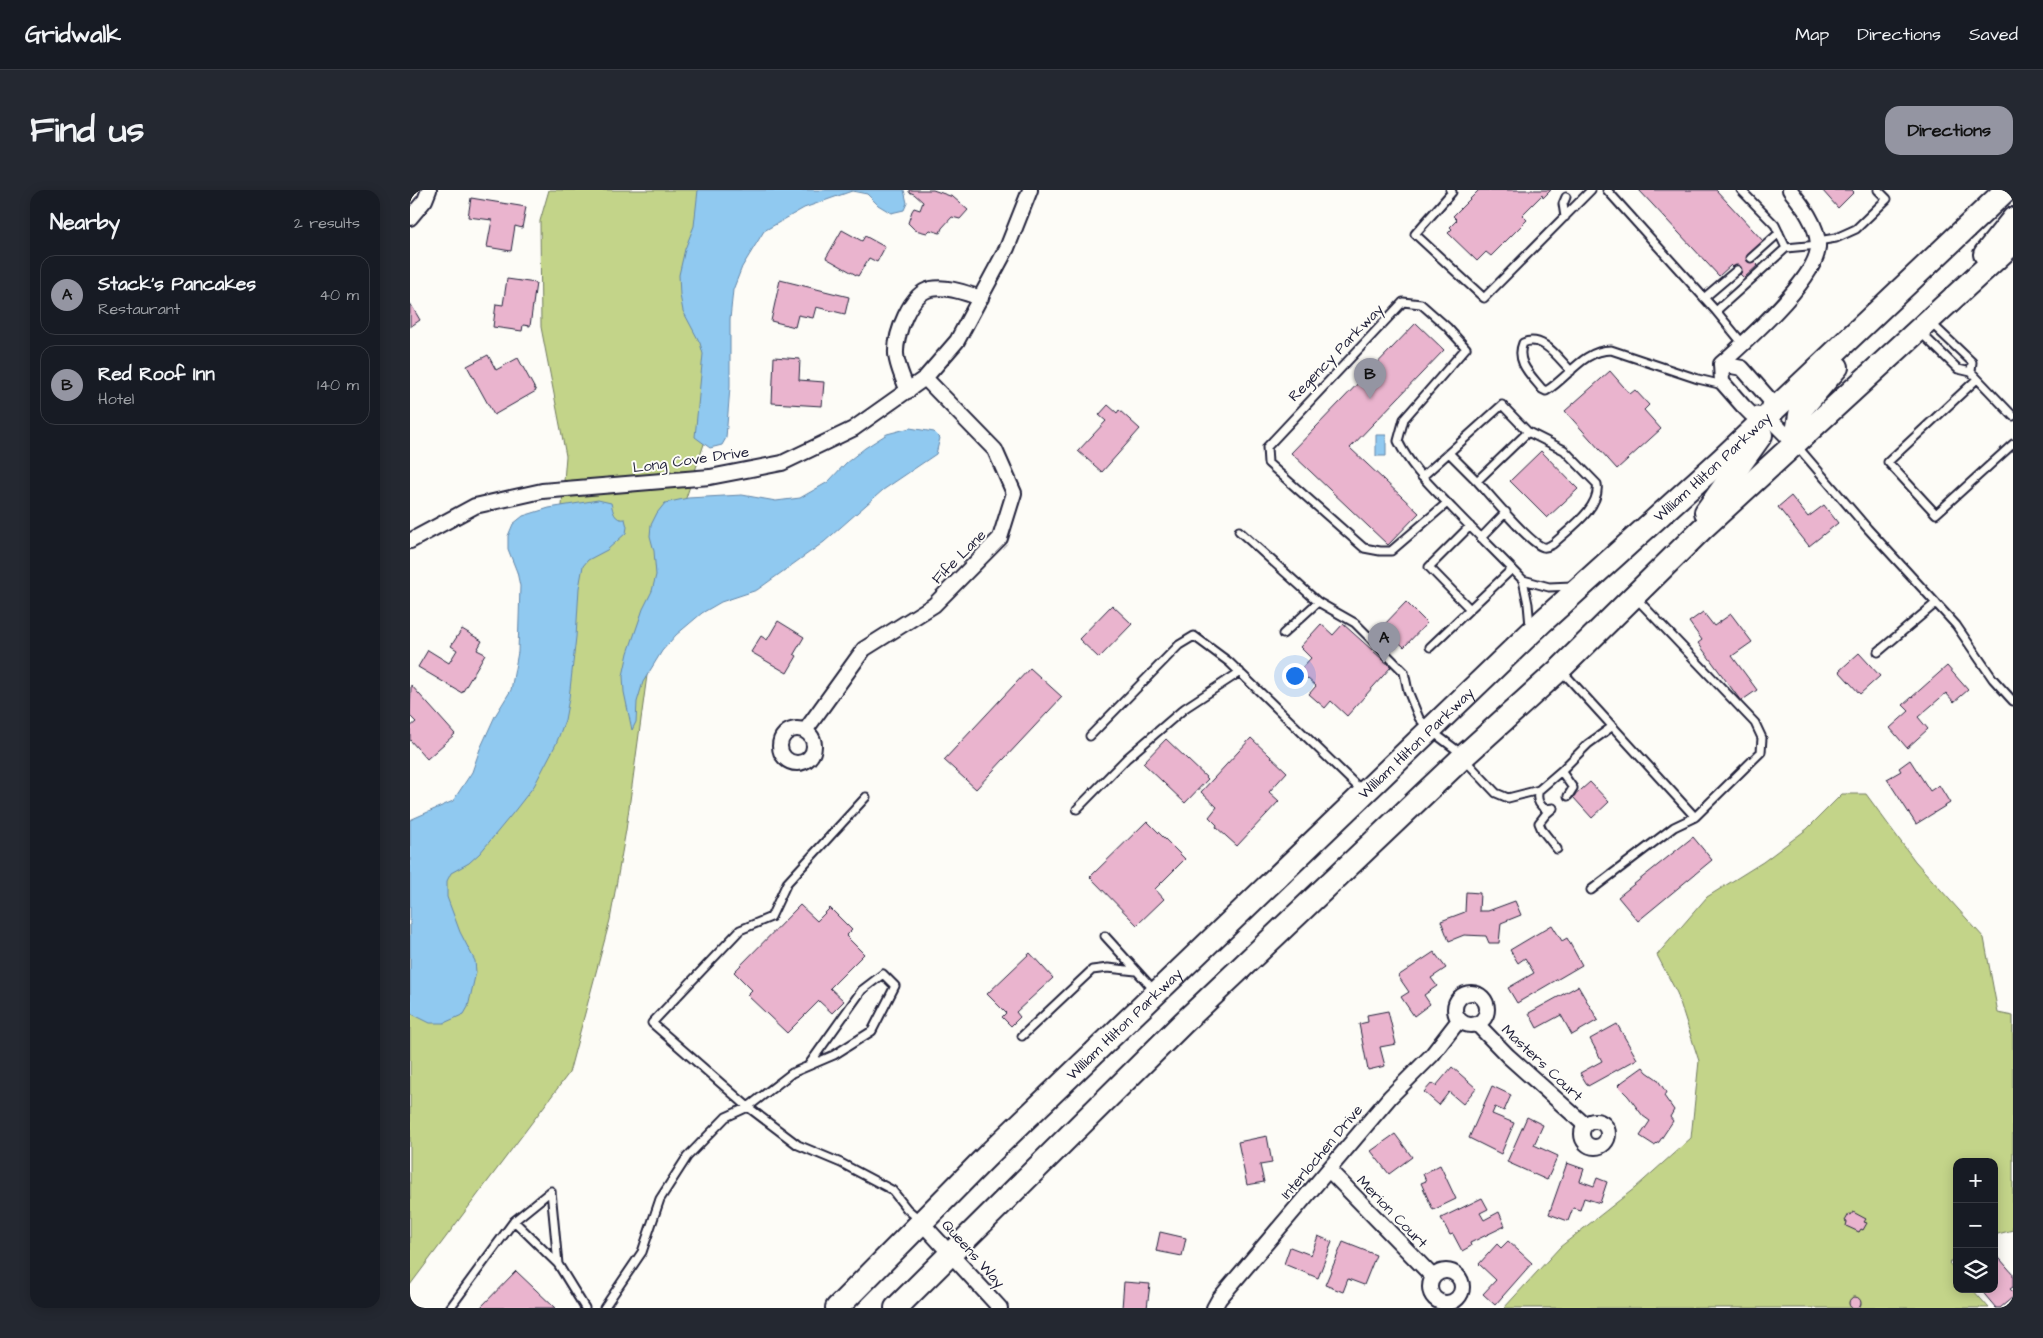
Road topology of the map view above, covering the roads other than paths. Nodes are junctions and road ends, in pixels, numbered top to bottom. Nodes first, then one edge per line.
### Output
1 (429, 190) edge
2 (1030, 190) edge
3 (1450, 190) edge
4 (1591, 190) edge
5 (1607, 190) edge
6 (1741, 190) edge
7 (1790, 190) edge
8 (1878, 190) edge
9 (2006, 190) edge
10 (1566, 197) dead end
11 (1565, 216) junction
12 (410, 218) edge
13 (2013, 219) edge
14 (1780, 233) junction
15 (1818, 243) junction
16 (2013, 243) edge
17 (1786, 248) junction
18 (1751, 258) dead end
19 (1736, 270) dead end
20 (1918, 273) junction
21 (981, 298) junction
22 (1704, 298) junction
23 (1716, 311) junction
24 (1929, 320) junction
25 (1743, 344) junction
26 (1721, 364) junction
27 (1571, 371) junction
28 (1972, 372) junction
29 (926, 378) junction
30 (1978, 379) junction
31 (1726, 386) junction
32 (908, 391) junction
33 (1767, 416) junction
34 (2013, 416) edge
35 (1528, 432) junction
36 (1795, 444) junction
37 (2013, 444) edge
38 (1449, 453) junction
39 (1422, 477) junction
40 (1477, 481) junction
41 (1447, 502) junction
42 (1506, 512) junction
43 (1470, 526) junction
44 (1239, 531) dead end
45 (1481, 538) junction
46 (410, 541) edge
47 (1670, 562) junction
48 (1512, 569) junction
49 (1523, 580) junction
50 (1583, 585) junction
51 (1635, 597) junction
52 (1318, 602) junction
53 (1936, 603) junction
54 (1470, 609) junction
55 (1283, 634) dead end
56 (1529, 634) junction
57 (1430, 647) dead end
58 (1878, 652) dead end
59 (1560, 669) junction
60 (1240, 672) junction
61 (2013, 701) edge
62 (1613, 726) junction
63 (1430, 730) junction
64 (805, 731) dead end
65 (1090, 736) dead end
66 (1464, 756) junction
67 (1561, 771) junction
68 (1367, 790) junction
69 (1539, 790) junction
70 (1568, 796) dead end
71 (866, 797) dead end
72 (1077, 809) dead end
73 (1695, 817) junction
74 (1557, 849) dead end
75 (1591, 890) dead end
76 (1105, 936) dead end
77 (1136, 970) junction
78 (1156, 992) junction
79 (1459, 1020) junction
80 (1477, 1024) junction
81 (1022, 1036) dead end
82 (808, 1066) junction
83 (748, 1107) junction
84 (1585, 1125) dead end
85 (1329, 1170) junction
86 (514, 1222) junction
87 (922, 1223) junction
88 (952, 1253) junction
89 (558, 1264) junction
90 (1433, 1277) dead end
91 (450, 1308) edge
92 (584, 1308) edge
93 (604, 1308) edge
94 (837, 1308) edge
95 (896, 1308) edge
96 (1000, 1308) edge
97 (1214, 1308) edge

1 - 12 street
2 - 21 street, Long Cove Drive
3 - 11 lane
4 - 11 lane
5 - 22 lane
6 - 14 lane
7 - 15 street
8 - 15 lane
9 - 20 highway, William Hilton Parkway
10 - 11 lane
13 - 24 highway
14 - 17 lane
14 - 18 lane
15 - 17 lane
15 - 25 street
16 - 24 highway
17 - 23 lane
19 - 22 lane
20 - 33 highway, William Hilton Parkway
20 - 36 highway
21 - 29 street, Long Cove Drive
21 - 32 street
22 - 23 lane
23 - 25 lane
24 - 28 lane
24 - 28 lane
24 - 36 highway
25 - 26 street
26 - 31 street
26 - 33 street
27 - 27 lane
27 - 31 lane
28 - 30 lane
29 - 32 street, Long Cove Drive
29 - 64 street, Fife Lane
30 - 34 lane
30 - 37 lane
31 - 33 street
32 - 46 street, Long Cove Drive
33 - 36 street
33 - 47 highway
33 - 50 highway, William Hilton Parkway
35 - 38 lane
35 - 40 lane
35 - 42 lane
36 - 47 highway
36 - 53 lane
38 - 39 lane
38 - 40 lane
39 - 41 lane, Regency Parkway
39 - 41 lane, Regency Parkway
40 - 42 lane
41 - 43 lane, Regency Parkway
42 - 45 lane
43 - 45 lane, Regency Parkway
43 - 54 lane
44 - 52 lane
45 - 48 lane, Regency Parkway
47 - 51 highway
48 - 49 lane, Regency Parkway
48 - 54 lane
49 - 50 lane
49 - 56 lane
50 - 56 highway, William Hilton Parkway
51 - 59 highway
51 - 73 lane
52 - 55 lane
52 - 63 lane
53 - 58 lane
53 - 61 lane
54 - 57 lane
56 - 63 highway, William Hilton Parkway
59 - 62 lane
59 - 66 highway
60 - 65 lane
60 - 68 lane
60 - 72 lane
62 - 67 lane
62 - 73 lane
63 - 66 lane
63 - 68 highway, William Hilton Parkway
66 - 69 lane
66 - 88 highway
67 - 69 lane
67 - 70 lane
68 - 78 highway, William Hilton Parkway
69 - 74 lane
71 - 83 lane
73 - 75 lane
76 - 77 lane
77 - 78 lane
77 - 81 lane
78 - 87 highway, William Hilton Parkway
79 - 80 street
79 - 80 street
79 - 85 street, Interlochen Drive
80 - 84 street, Masters Court
82 - 82 lane
82 - 83 lane
83 - 87 lane
83 - 93 lane
85 - 90 street, Merion Court
85 - 97 street, Interlochen Drive
86 - 89 lane
86 - 89 lane
86 - 91 lane
87 - 88 street, Queens Way
87 - 94 highway, William Hilton Parkway
88 - 95 highway
88 - 96 street, Queens Way
89 - 92 lane

